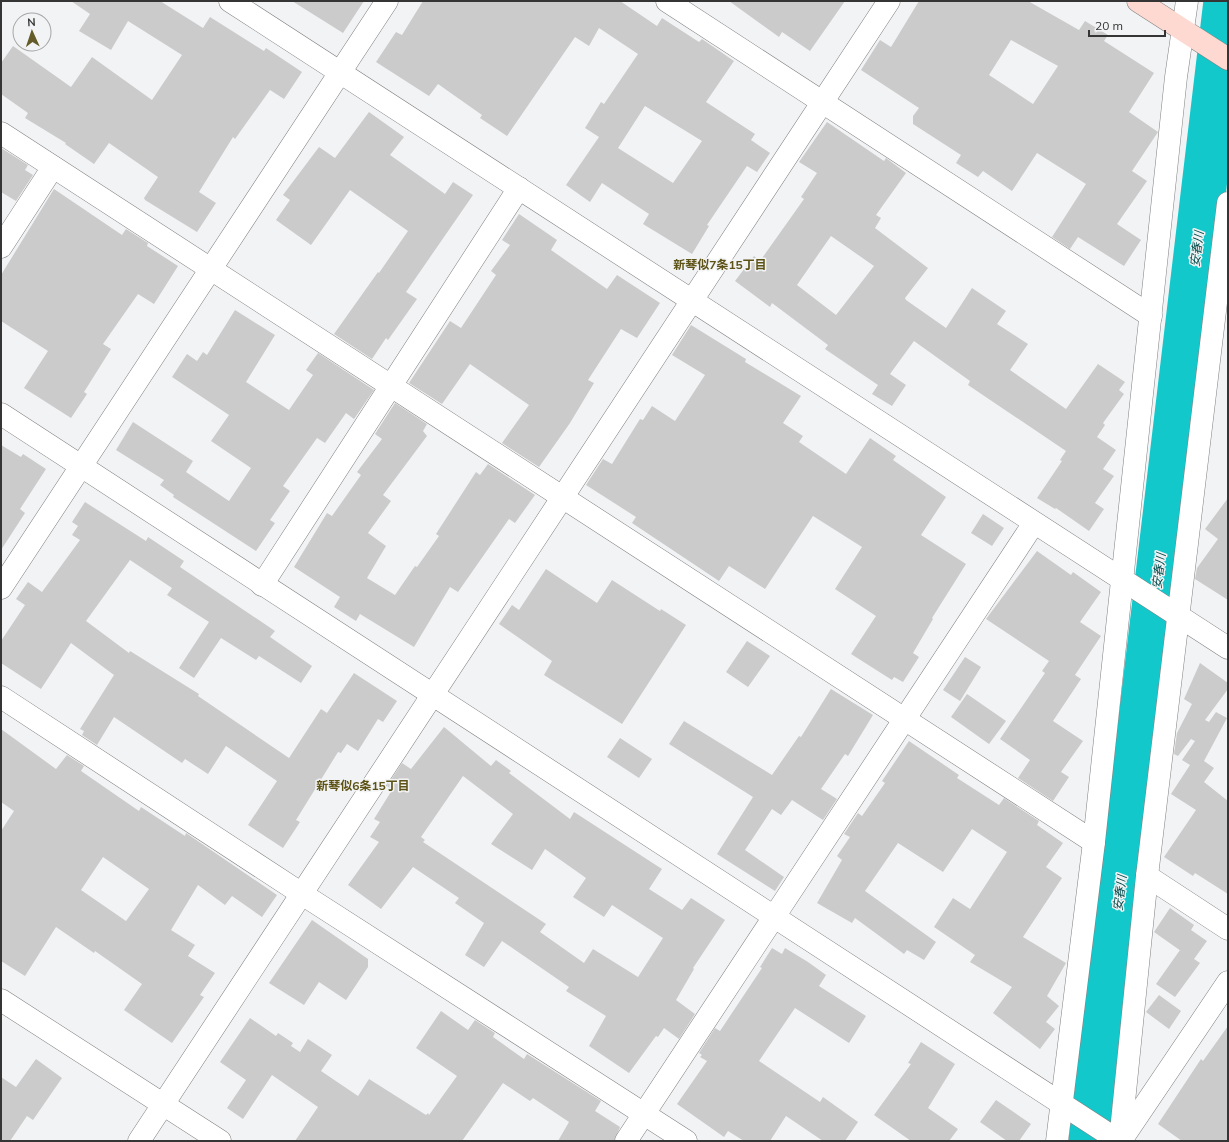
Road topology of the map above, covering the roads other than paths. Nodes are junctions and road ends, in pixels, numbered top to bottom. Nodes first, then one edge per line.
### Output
1 (230, 1) edge
2 (387, 1) edge
3 (667, 1) edge
4 (889, 1) edge
5 (1138, 1) edge
6 (1187, 1) edge
7 (1192, 36) junction
8 (1228, 59) edge
9 (340, 72) junction
10 (821, 103) junction
11 (1, 133) edge
12 (53, 167) junction
13 (519, 188) junction
14 (1228, 203) edge
15 (1, 247) edge
16 (211, 270) junction
17 (692, 299) junction
18 (1152, 316) junction
19 (1219, 358) edge
20 (391, 386) junction
21 (1, 414) edge
22 (81, 467) junction
23 (562, 497) junction
24 (1034, 523) junction
25 (262, 585) junction
26 (1130, 585) junction
27 (1, 588) edge
28 (1174, 613) junction
29 (1228, 648) edge
30 (434, 695) junction
31 (1, 697) edge
32 (904, 719) junction
33 (1094, 842) junction
34 (1147, 876) junction
35 (302, 894) junction
36 (774, 917) junction
37 (1228, 929) edge
38 (1228, 982) edge
39 (1, 1000) edge
40 (163, 1104) junction
41 (1070, 1110) junction
42 (644, 1114) junction
43 (1116, 1139) edge
44 (139, 1141) edge
45 (220, 1141) edge
46 (626, 1141) edge
47 (686, 1141) edge
48 (1057, 1141) edge

1 - 9 street
2 - 9 street
3 - 10 street
4 - 10 street
5 - 7 main road
6 - 7 street
7 - 8 main road
7 - 18 street
9 - 13 street
9 - 16 street
10 - 17 street
10 - 18 street
11 - 12 street
12 - 15 street
12 - 16 street
13 - 17 street
13 - 20 street
14 - 19 street
16 - 20 street
16 - 22 street
17 - 23 street
17 - 24 street
18 - 26 street
19 - 28 street
20 - 23 street
20 - 25 street
21 - 22 street
22 - 25 street
22 - 27 street
23 - 30 street
23 - 32 street
24 - 26 street
24 - 32 street
25 - 30 street
26 - 28 street
26 - 33 street
28 - 29 street
28 - 34 street
30 - 35 street
30 - 36 street
31 - 35 street
32 - 33 street
32 - 36 street
33 - 41 street
34 - 37 street
34 - 43 street
35 - 40 street
35 - 42 street
36 - 41 street
36 - 42 street
38 - 43 street
39 - 40 street
40 - 44 street
40 - 45 street
41 - 43 street
41 - 48 street
42 - 46 street
42 - 47 street

